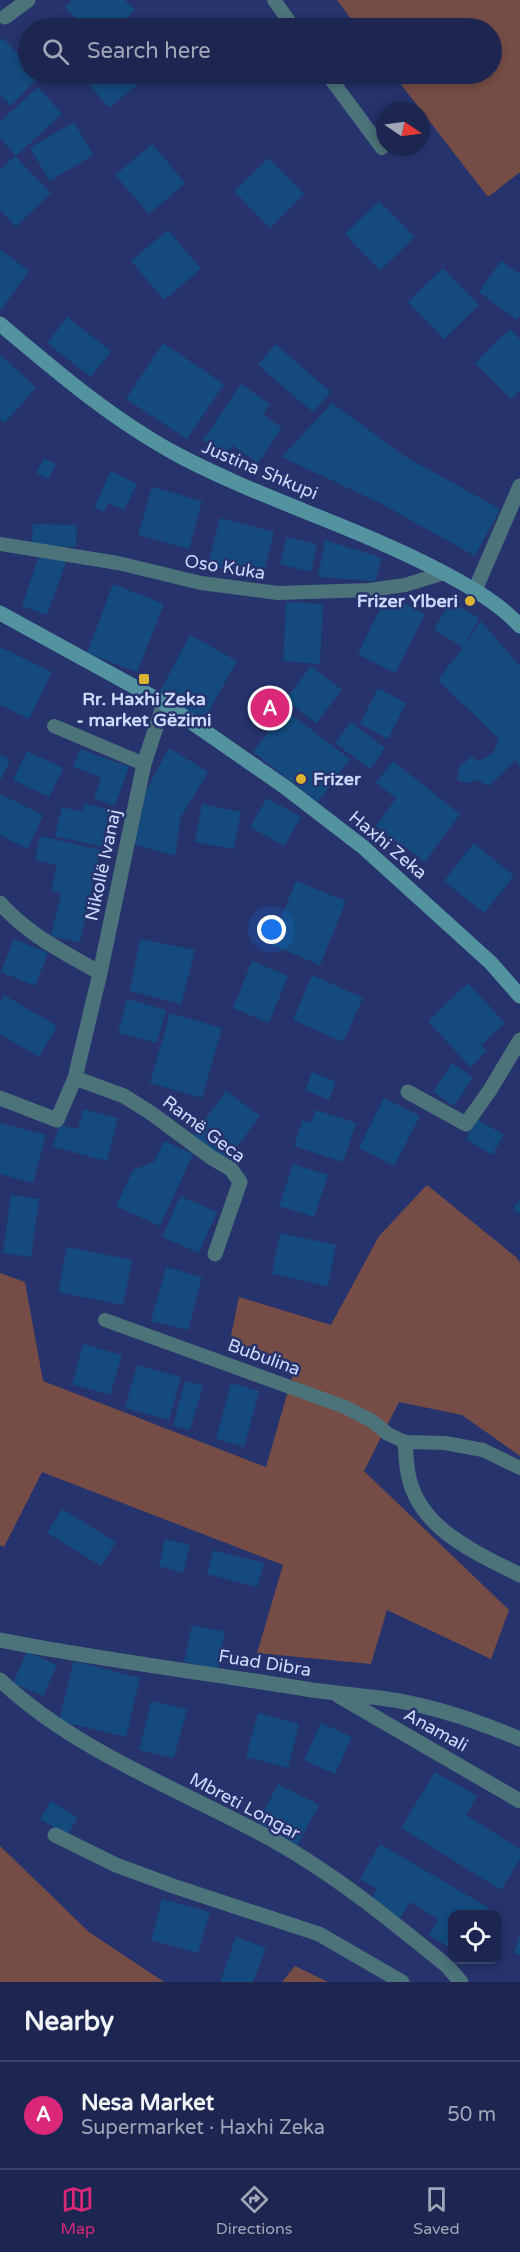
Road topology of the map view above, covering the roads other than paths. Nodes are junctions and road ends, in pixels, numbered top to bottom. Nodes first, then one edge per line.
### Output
1 (28, 0) edge
2 (274, 0) edge
3 (287, 18) edge
4 (3, 20) edge
5 (334, 84) edge
6 (376, 140) edge
7 (0, 324) edge
8 (520, 486) edge
9 (0, 544) edge
10 (444, 573) junction
11 (475, 590) junction
12 (0, 613) edge
13 (520, 626) edge
14 (164, 703) junction
15 (54, 726) dead end
16 (144, 764) junction
17 (0, 903) edge
18 (100, 974) junction
19 (520, 996) edge
20 (520, 1040) edge
21 (75, 1078) junction
22 (408, 1092) dead end
23 (0, 1098) edge
24 (215, 1254) dead end
25 (105, 1320) dead end
26 (405, 1442) junction
27 (520, 1468) edge
28 (520, 1575) edge
29 (0, 1640) edge
30 (0, 1680) edge
31 (334, 1693) junction
32 (520, 1739) edge
33 (520, 1801) edge
34 (55, 1835) dead end
35 (402, 1982) edge
36 (461, 1982) edge

1 - 4 street
2 - 3 lane
5 - 6 lane
7 - 10 street, Justina Shkupi
8 - 11 street
9 - 10 lane, Oso Kuka
10 - 11 street, Justina Shkupi
11 - 13 street, Justina Shkupi
12 - 14 street, Haxhi Zeka
14 - 16 street, Nikollë Ivanaj
14 - 19 street, Haxhi Zeka
15 - 16 lane
16 - 18 street, Nikollë Ivanaj
17 - 18 street
18 - 21 street, Nikollë Ivanaj
20 - 22 street
21 - 23 street, Nikollë Ivanaj
21 - 24 street, Ramë Geca
25 - 26 lane, Bubulina
26 - 27 lane, Bubulina
26 - 28 street
29 - 31 street, Fuad Dibra
30 - 36 street, Mbreti Longar
31 - 32 street, Fuad Dibra
31 - 33 street, Anamali
34 - 35 street

